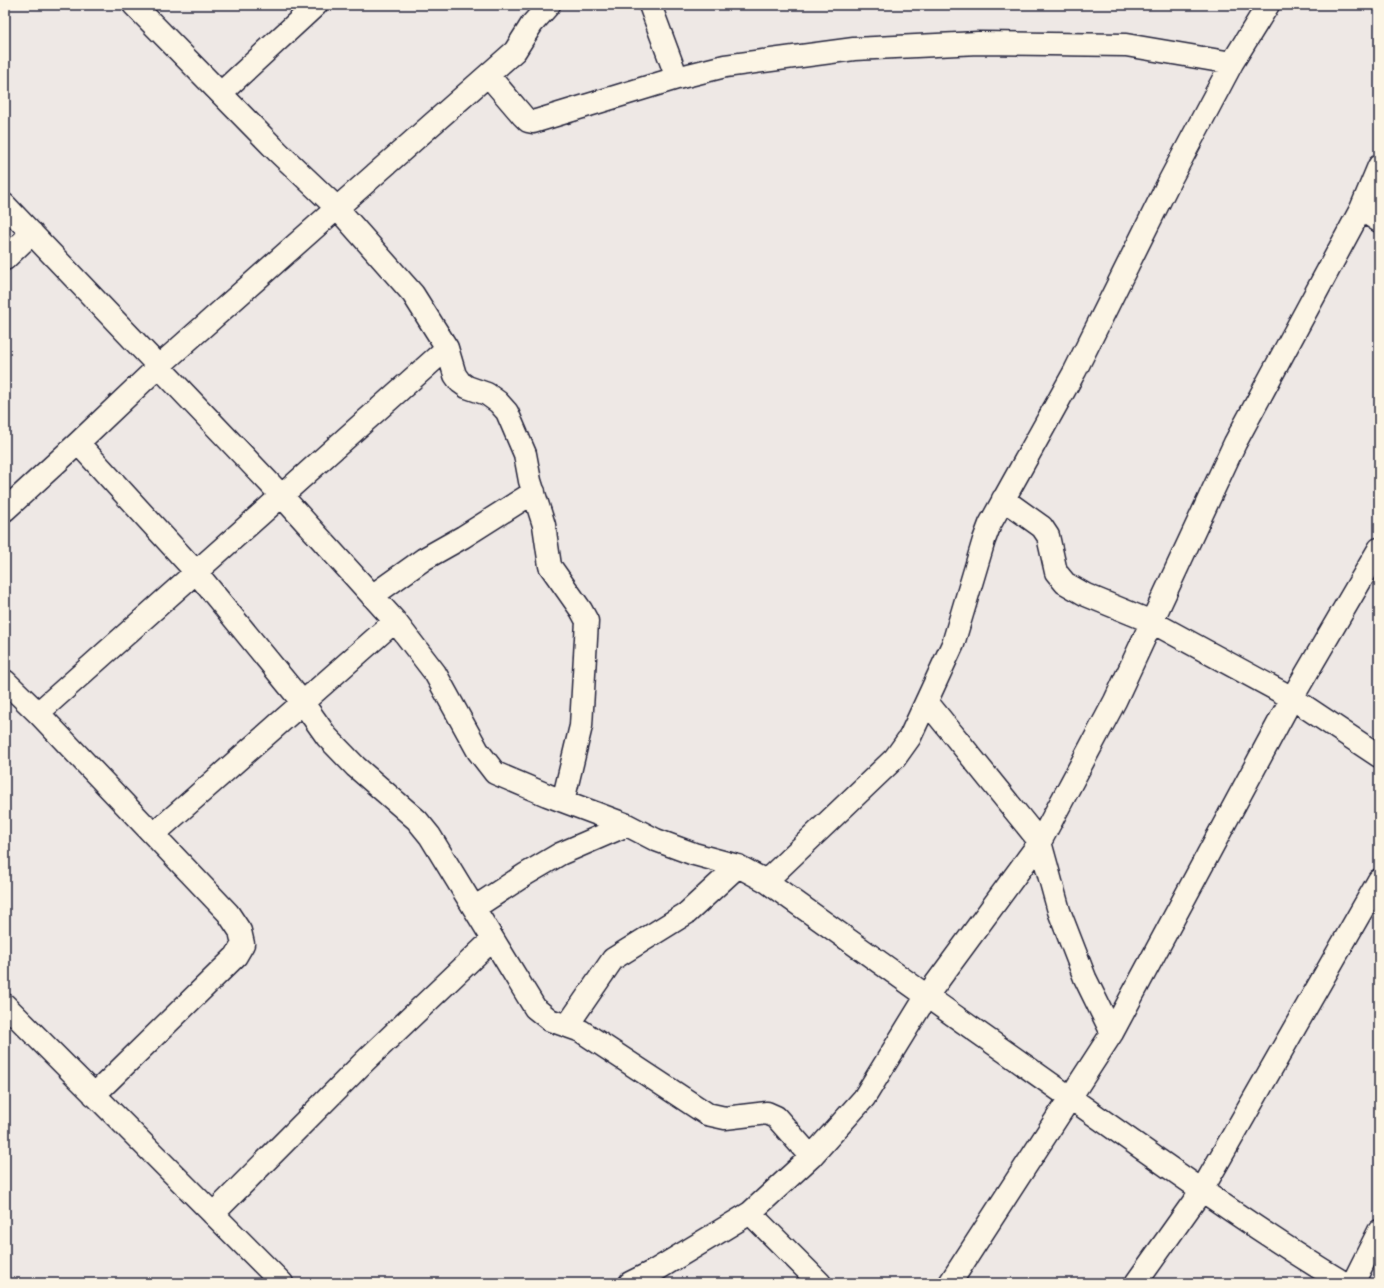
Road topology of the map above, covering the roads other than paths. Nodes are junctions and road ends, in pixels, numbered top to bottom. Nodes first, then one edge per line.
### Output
1 (134, 5) edge
2 (316, 5) edge
3 (549, 5) edge
4 (650, 5) edge
5 (1268, 5) edge
6 (1232, 63) junction
7 (488, 75) junction
8 (677, 78) junction
9 (221, 93) junction
10 (1379, 166) edge
11 (5, 205) edge
12 (337, 208) junction
13 (1361, 209) junction
14 (1379, 221) edge
15 (32, 233) junction
16 (5, 258) edge
17 (447, 348) junction
18 (159, 366) junction
19 (78, 443) junction
20 (534, 492) junction
21 (281, 495) junction
22 (1003, 499) junction
23 (5, 510) edge
24 (1379, 549) edge
25 (196, 572) junction
26 (372, 596) junction
27 (395, 621) junction
28 (1152, 622) junction
29 (5, 681) edge
30 (1292, 698) junction
31 (927, 702) junction
32 (303, 703) junction
33 (38, 713) junction
34 (1379, 756) edge
35 (563, 801) junction
36 (627, 825) junction
37 (154, 834) junction
38 (1040, 842) junction
39 (738, 866) junction
40 (1379, 880) edge
41 (766, 881) junction
42 (474, 908) junction
43 (493, 939) junction
44 (926, 997) junction
45 (5, 1005) edge
46 (567, 1026) junction
47 (1112, 1033) junction
48 (94, 1095) junction
49 (1070, 1098) junction
50 (811, 1157) junction
51 (1202, 1190) junction
52 (750, 1213) junction
53 (213, 1214) junction
54 (1379, 1231) edge
55 (661, 1276) edge
56 (282, 1283) edge
57 (630, 1283) edge
58 (820, 1283) edge
59 (950, 1283) edge
60 (1136, 1283) edge
61 (1344, 1283) edge
62 (1353, 1283) edge

1 - 9 street
2 - 9 street
3 - 7 street
4 - 8 street
5 - 6 street
6 - 8 street
6 - 22 street
7 - 8 street
7 - 12 street
9 - 12 street
10 - 13 street
11 - 15 street
12 - 17 street
12 - 18 street
13 - 14 street
13 - 28 street
15 - 16 street
15 - 18 street
17 - 20 street
17 - 21 street
18 - 19 street
18 - 21 street
19 - 23 street
19 - 25 street
20 - 26 street
20 - 35 street
21 - 25 street
21 - 26 street
22 - 28 street
22 - 31 street
24 - 30 street
25 - 32 street
25 - 33 street
26 - 27 street
27 - 32 street
27 - 35 street
28 - 30 street
28 - 38 street
29 - 33 street
30 - 34 street
30 - 47 street
31 - 38 street
31 - 41 street
32 - 37 street
32 - 42 street
33 - 37 street
35 - 36 street
36 - 39 street
36 - 42 street
37 - 48 street
38 - 44 street
38 - 47 street
39 - 41 street
39 - 46 street
40 - 51 street
41 - 44 street
42 - 43 street
43 - 46 street
43 - 53 street
44 - 49 street
44 - 50 street
45 - 48 street
46 - 50 street
47 - 49 street
48 - 53 street
49 - 51 street
49 - 59 street
50 - 52 street
51 - 60 street
51 - 61 street
52 - 55 street
52 - 58 street
53 - 56 street
54 - 62 street
55 - 57 street

